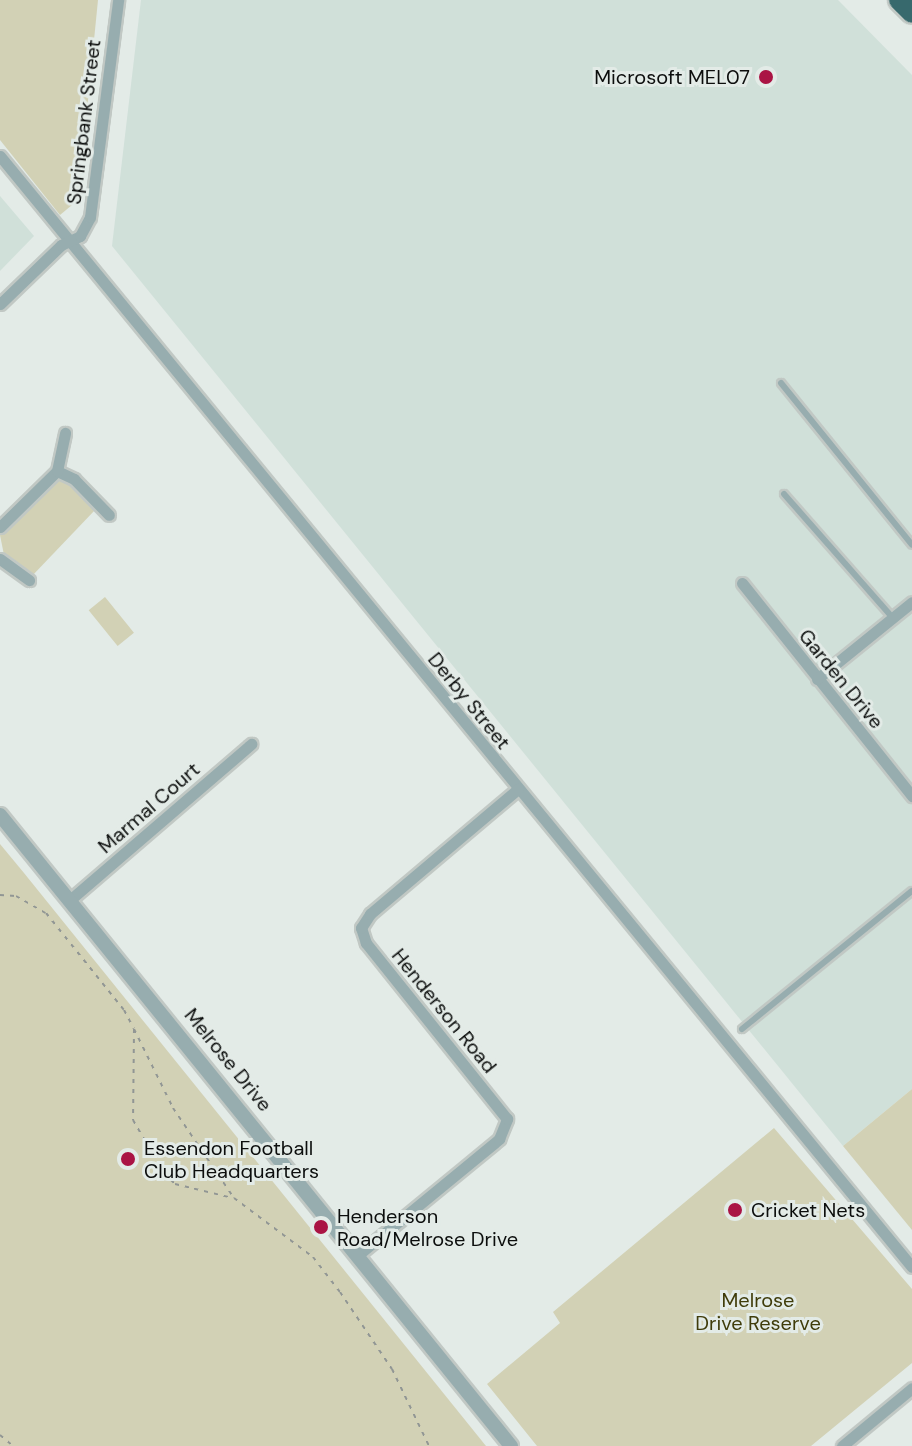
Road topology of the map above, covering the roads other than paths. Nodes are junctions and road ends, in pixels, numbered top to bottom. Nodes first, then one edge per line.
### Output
1 (118, 0) edge
2 (899, 0) edge
3 (912, 13) edge
4 (0, 156) edge
5 (69, 241) junction
6 (0, 304) edge
7 (781, 383) dead end
8 (65, 433) dead end
9 (57, 471) junction
10 (784, 494) dead end
11 (109, 515) dead end
12 (0, 527) edge
13 (912, 545) edge
14 (0, 559) edge
15 (29, 580) dead end
16 (742, 583) dead end
17 (912, 602) edge
18 (893, 618) junction
19 (817, 679) junction
20 (251, 744) dead end
21 (518, 789) junction
22 (912, 796) edge
23 (0, 815) edge
24 (912, 891) edge
25 (71, 899) junction
26 (742, 1029) dead end
27 (358, 1255) junction
28 (912, 1267) edge
29 (912, 1388) edge
30 (511, 1446) edge
31 (842, 1446) edge

1 - 5 street, Springbank Street
2 - 3 highway
4 - 5 street, Derby Street
5 - 6 street, Springbank Street
5 - 21 street, Derby Street
7 - 13 lane
8 - 9 street
9 - 11 street
9 - 12 street
10 - 18 lane
14 - 15 street
16 - 19 street, Garden Drive
17 - 18 street
18 - 19 street
19 - 22 street, Garden Drive
20 - 25 street, Marmal Court
21 - 27 street, Henderson Road
21 - 28 street, Derby Street
23 - 25 street, Melrose Drive
24 - 26 lane
25 - 27 street, Melrose Drive
27 - 30 street, Melrose Drive
29 - 31 street

